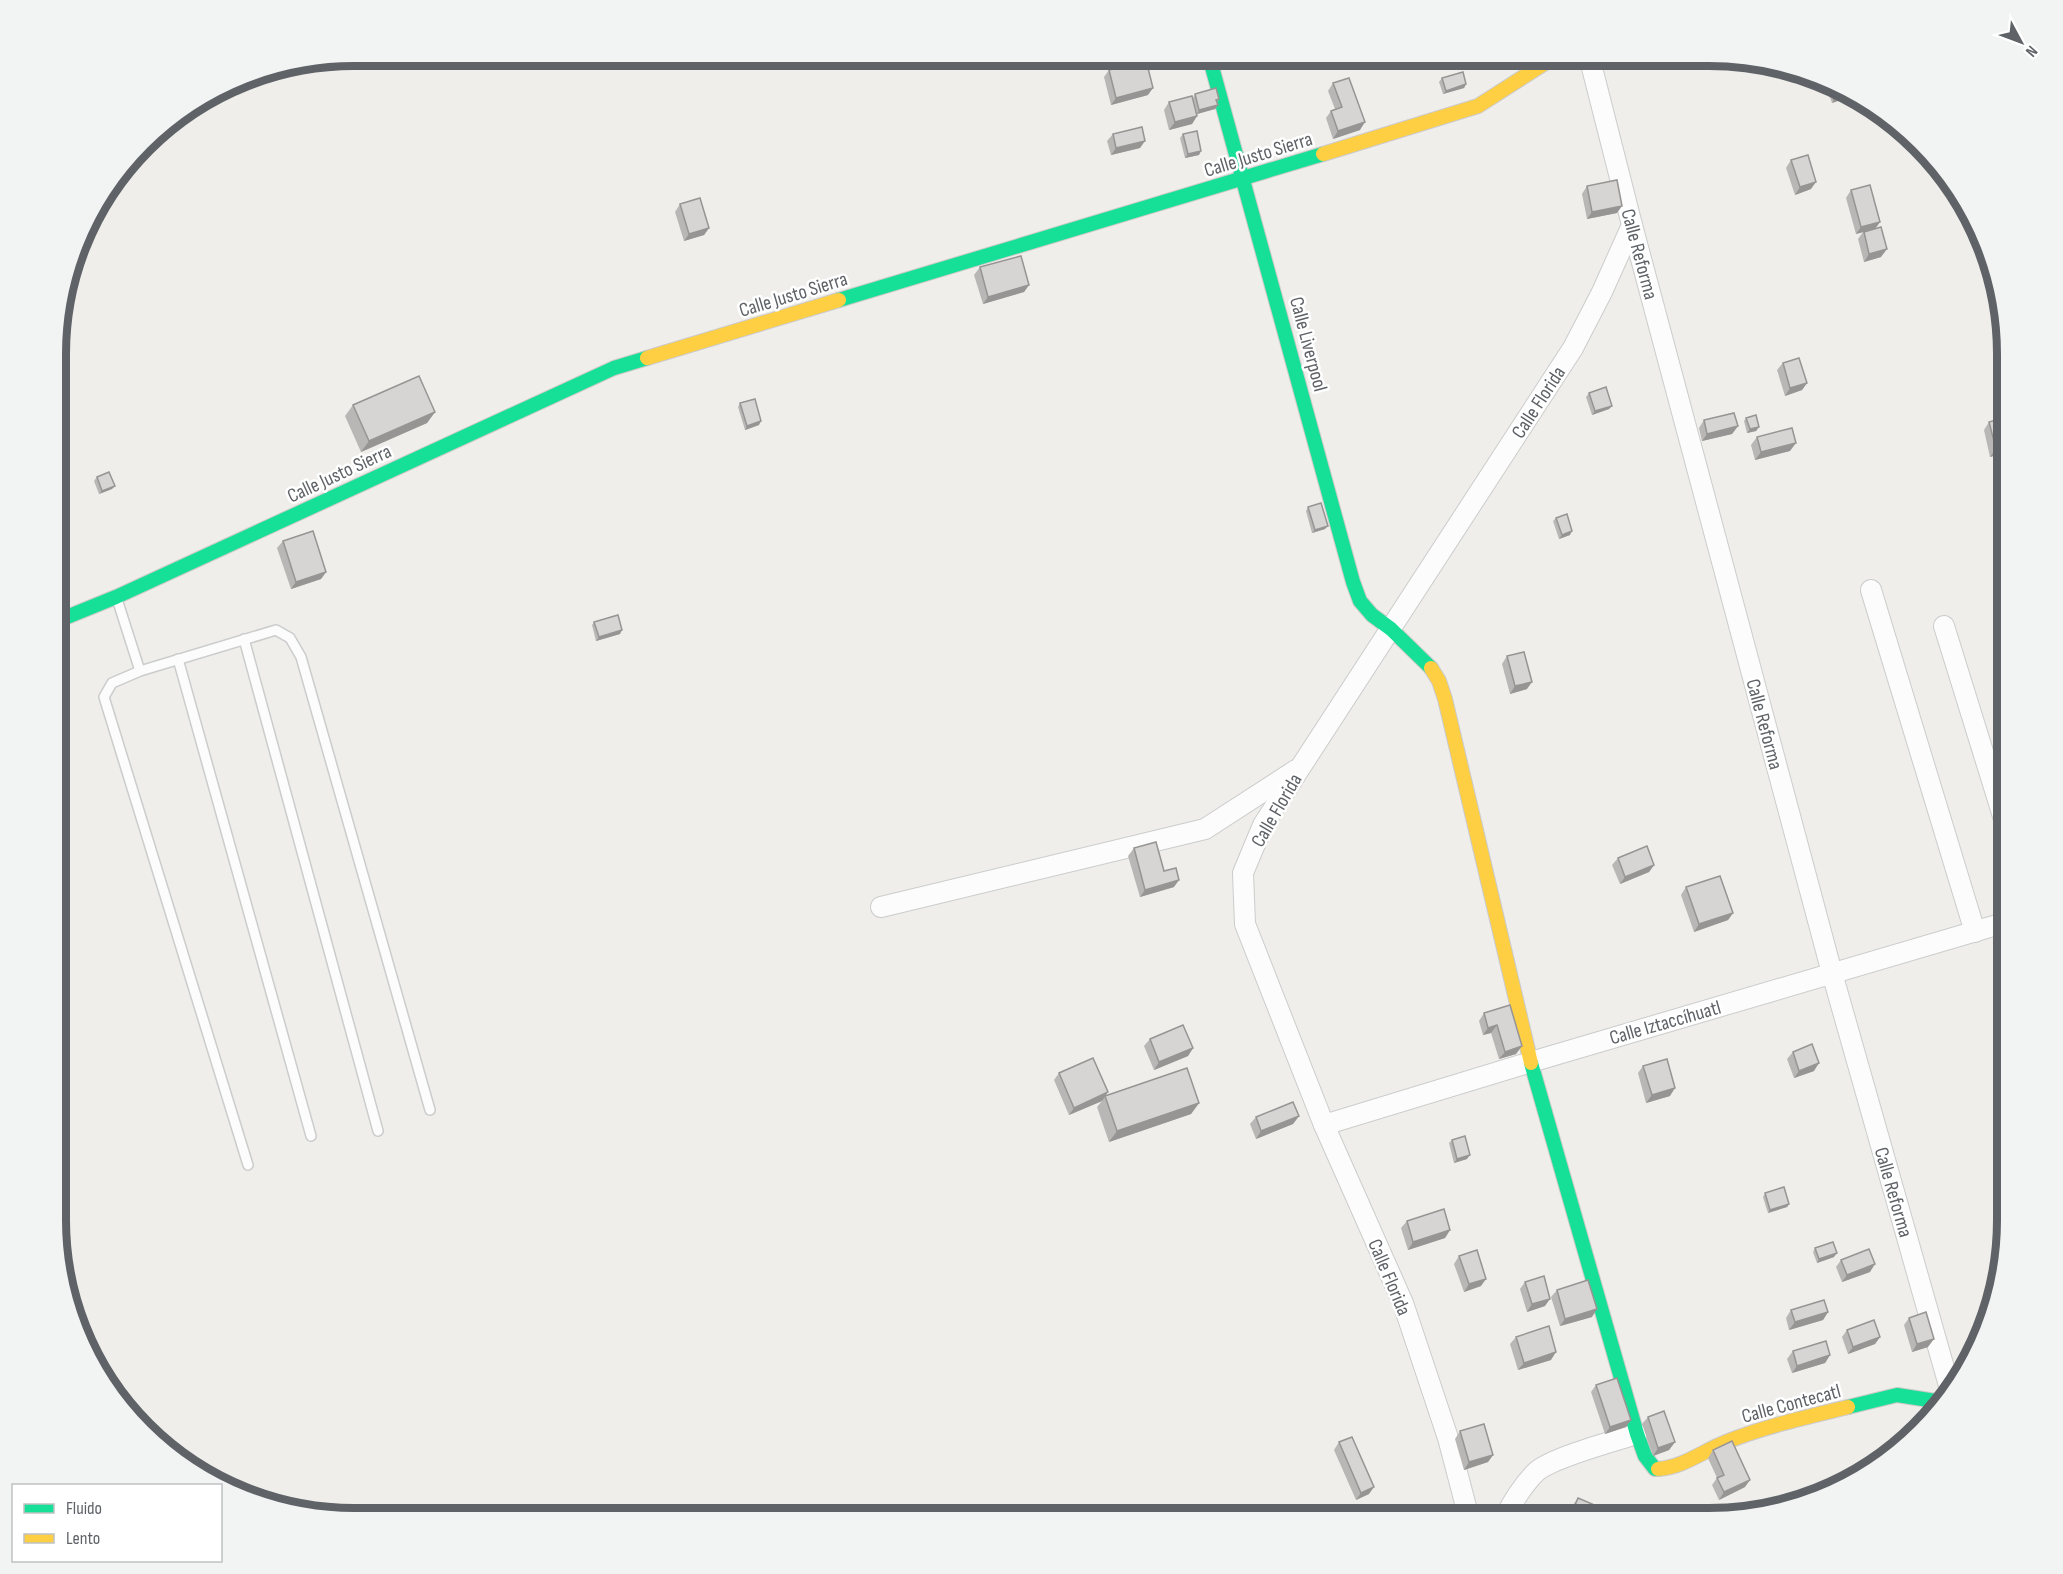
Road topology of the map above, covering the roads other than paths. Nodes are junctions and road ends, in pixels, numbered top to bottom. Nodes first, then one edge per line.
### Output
1 (1212, 66) edge
2 (1542, 66) edge
3 (1592, 66) edge
4 (1244, 179) junction
5 (1632, 225) junction
6 (1871, 590) dead end
7 (116, 597) junction
8 (66, 617) edge
9 (1944, 626) dead end
10 (1391, 629) junction
11 (244, 639) junction
12 (178, 659) junction
13 (140, 671) junction
14 (1301, 767) junction
15 (1997, 797) edge
16 (881, 907) dead end
17 (1997, 925) edge
18 (1975, 932) junction
19 (1832, 973) junction
20 (1531, 1062) junction
21 (430, 1110) dead end
22 (1323, 1125) junction
23 (378, 1131) dead end
24 (311, 1136) dead end
25 (248, 1164) dead end
26 (1948, 1381) edge
27 (1933, 1401) edge
28 (1637, 1434) junction
29 (1655, 1469) joint
30 (1466, 1508) edge
31 (1510, 1508) edge

1 - 4 street, Calle Liverpool
2 - 4 street, Calle Justo Sierra
3 - 5 street, Calle Reforma
4 - 7 street, Calle Justo Sierra
4 - 10 street, Calle Liverpool
5 - 10 street, Calle Florida
5 - 19 street, Calle Reforma
6 - 18 street
7 - 8 street, Calle Justo Sierra
7 - 13 lane
9 - 15 street
10 - 14 street, Calle Florida
10 - 20 street, Calle Liverpool
11 - 12 lane
11 - 21 lane
11 - 23 lane
12 - 13 lane
12 - 24 lane
13 - 25 lane
14 - 16 street
14 - 22 street, Calle Florida
17 - 18 street, Calle Iztaccíhuatl
18 - 19 street, Calle Iztaccíhuatl
19 - 20 street, Calle Iztaccíhuatl
19 - 26 street, Calle Reforma
20 - 22 street, Calle Iztaccíhuatl
20 - 28 street, Calle Liverpool
22 - 30 street, Calle Florida
27 - 29 street, Calle Contecatl
28 - 29 street, Calle Liverpool
28 - 31 street

